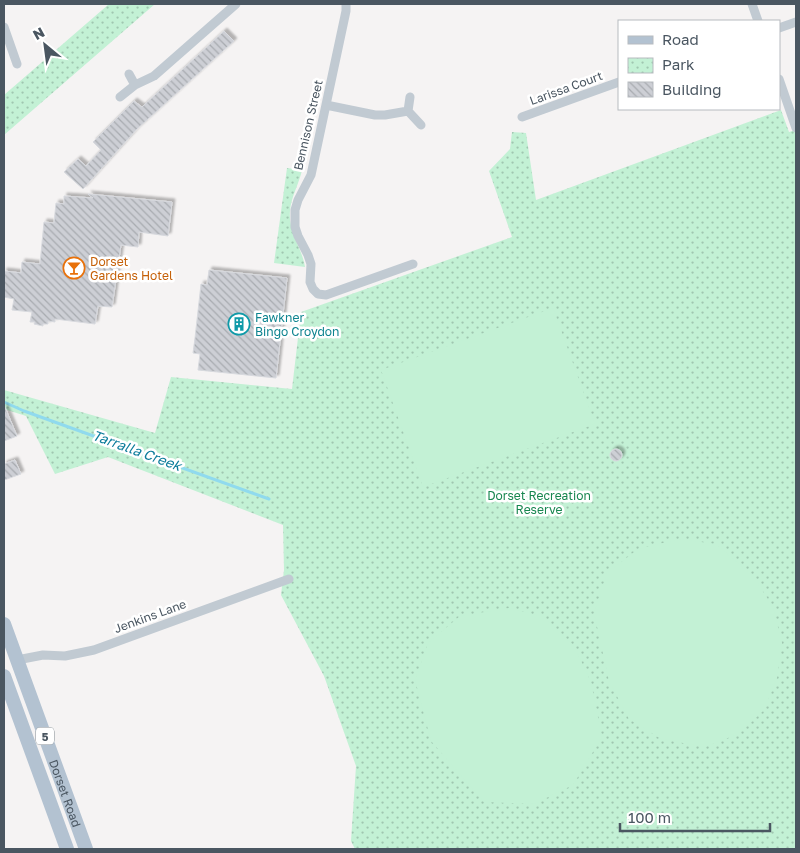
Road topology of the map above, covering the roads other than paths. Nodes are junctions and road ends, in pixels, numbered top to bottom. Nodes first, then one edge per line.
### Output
1 (236, 4) edge
2 (346, 4) edge
3 (752, 4) edge
4 (758, 20) edge
5 (796, 22) edge
6 (4, 27) edge
7 (780, 28) edge
8 (17, 64) dead end
9 (129, 74) dead end
10 (618, 82) edge
11 (780, 82) edge
12 (135, 85) junction
13 (120, 97) dead end
14 (410, 97) dead end
15 (326, 105) junction
16 (408, 111) junction
17 (522, 117) dead end
18 (421, 126) dead end
19 (796, 128) edge
20 (413, 264) dead end
21 (289, 579) dead end
22 (4, 624) edge
23 (10, 660) edge
24 (4, 676) edge
25 (64, 848) edge
26 (86, 849) edge

1 - 12 street
2 - 15 street, Bennison Street
3 - 4 street
5 - 7 street
6 - 8 street
9 - 12 street
10 - 17 street, Larissa Court
11 - 19 street
12 - 13 street
14 - 16 street
15 - 16 street
15 - 20 street, Bennison Street
16 - 18 street
21 - 23 street, Jenkins Lane
22 - 23 main road, Dorset Road / 5
23 - 26 main road, Dorset Road / 5
24 - 25 main road, Dorset Road / 5

